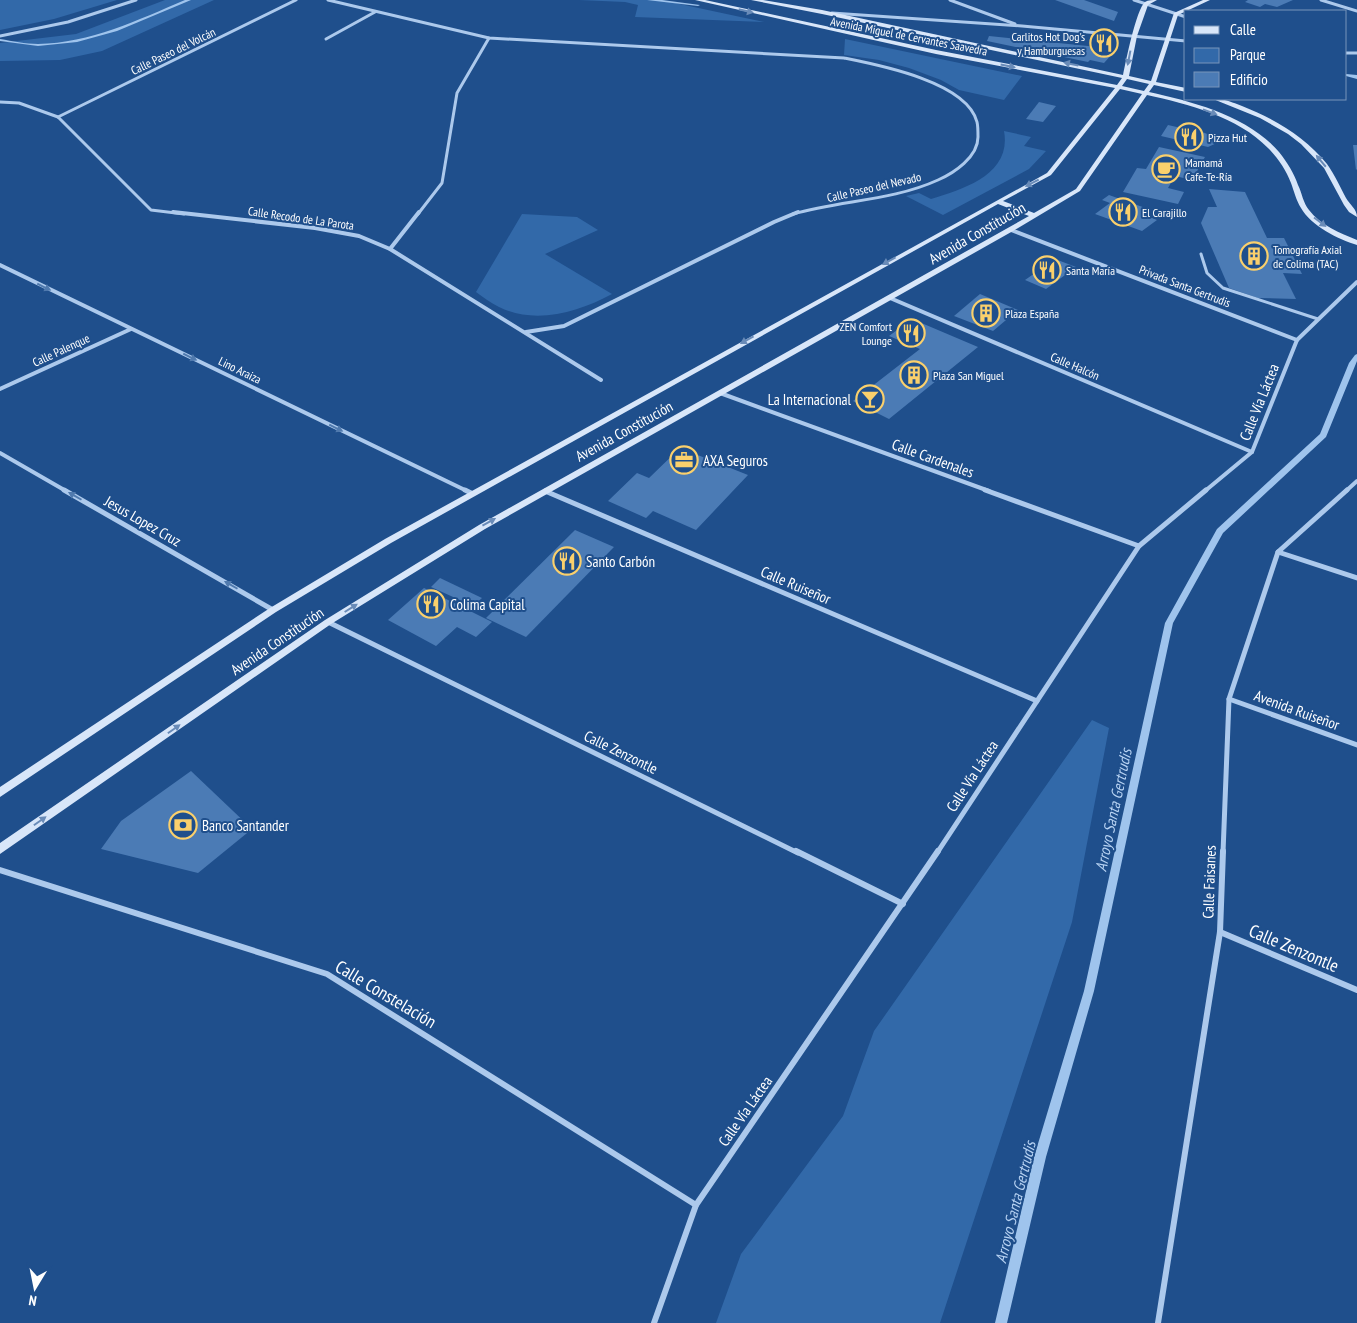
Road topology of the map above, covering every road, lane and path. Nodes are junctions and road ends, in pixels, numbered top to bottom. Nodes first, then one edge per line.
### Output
1 (136, 0) edge
2 (296, 0) edge
3 (328, 0) edge
4 (698, 0) edge
5 (754, 0) edge
6 (950, 0) edge
7 (1134, 0) edge
8 (1154, 0) edge
9 (1206, 0) edge
10 (1320, 0) edge
11 (1146, 4) junction
12 (1184, 10) edge
13 (1185, 10) edge
14 (1357, 11) edge
15 (376, 12) junction
16 (822, 12) junction
17 (1176, 14) junction
18 (1184, 16) edge
19 (882, 25) junction
20 (1022, 26) junction
21 (876, 29) dead end
22 (871, 34) dead end
23 (0, 36) edge
24 (1134, 36) junction
25 (489, 38) junction
26 (865, 38) junction
27 (326, 39) dead end
28 (1168, 39) junction
29 (1184, 41) edge
30 (1126, 76) junction
31 (1153, 82) junction
32 (1118, 88) junction
33 (1184, 90) edge
34 (1146, 94) junction
35 (1219, 100) edge
36 (0, 102) edge
37 (58, 117) junction
38 (998, 201) junction
39 (1357, 215) edge
40 (1035, 216) junction
41 (1011, 230) junction
42 (1357, 243) edge
43 (390, 249) junction
44 (1201, 254) dead end
45 (0, 265) edge
46 (1357, 282) edge
47 (890, 298) junction
48 (1318, 319) junction
49 (130, 329) junction
50 (526, 332) junction
51 (1297, 340) junction
52 (601, 380) dead end
53 (0, 389) edge
54 (720, 393) junction
55 (1252, 452) junction
56 (0, 453) edge
57 (1357, 481) edge
58 (545, 491) junction
59 (471, 493) junction
60 (1139, 546) junction
61 (1278, 552) junction
62 (1357, 578) edge
63 (273, 610) junction
64 (328, 622) junction
65 (1229, 699) junction
66 (1037, 701) junction
67 (1357, 745) edge
68 (0, 794) edge
69 (0, 849) edge
70 (0, 870) edge
71 (903, 904) junction
72 (1220, 932) junction
73 (1357, 990) edge
74 (696, 1205) junction
75 (654, 1323) edge
76 (1158, 1323) edge

1 - 23 street
2 - 37 street, Calle Paseo del Volcán
3 - 15 street
4 -> 26 street, Avenida Miguel de Cervantes Saavedra
5 - 16 street, Avenida Miguel de Cervantes Saavedra
6 - 20 street
7 - 11 street
8 - 11 street
9 - 13 street
10 - 14 street
11 - 17 street
11 - 24 street, Avenida Constitución
12 - 17 street
15 - 25 street
15 - 27 street
16 - 19 street, Avenida Miguel de Cervantes Saavedra
16 - 20 street
17 - 18 street
17 - 28 street, Avenida Constitución
19 - 21 street
30 -> 19 street, Avenida Miguel de Cervantes Saavedra
20 - 24 street
22 - 26 street
24 - 28 street
24 -> 30 street, Avenida Constitución
25 - 43 street
25 - 50 street, Calle Paseo del Nevado
26 -> 32 street, Avenida Miguel de Cervantes Saavedra
28 - 29 street
28 - 31 street, Avenida Constitución
30 - 31 street, Avenida Miguel de Cervantes Saavedra
30 - 32 street, Avenida Constitución
31 - 33 street, Avenida Miguel de Cervantes Saavedra
31 - 34 street, Avenida Constitución
32 - 34 street, Avenida Miguel de Cervantes Saavedra
32 -> 38 street, Avenida Constitución
34 - 40 street, Avenida Constitución
34 -> 42 street, Avenida Miguel de Cervantes Saavedra
39 -> 35 street
36 - 37 street
37 - 43 street, Calle Recodo de La Parota
38 - 40 street
38 -> 59 street, Avenida Constitución
40 - 41 street, Avenida Constitución
41 - 47 street, Avenida Constitución
41 - 51 street, Privada Santa Gertrudis
43 - 50 street, Calle Recodo de La Parota
44 - 48 lane
45 -> 49 street, Lino Araiza
46 - 48 street, Calle Vía Láctea
47 - 54 street, Avenida Constitución
47 - 55 street, Calle Halcón
48 - 51 street, Calle Vía Láctea
49 - 53 street, Calle Palenque
49 -> 59 street, Lino Araiza
50 - 52 street, Calle Recodo de La Parota
51 - 55 street, Calle Vía Láctea
54 - 58 street, Avenida Constitución
54 - 60 street, Calle Cardenales
55 - 60 street, Calle Vía Láctea
63 -> 56 street, Jesus Lopez Cruz
57 - 61 street, Calle Faisanes
64 -> 58 street, Avenida Constitución
58 - 66 street, Calle Ruiseñor
59 - 63 street, Avenida Constitución
60 - 66 street, Calle Vía Láctea
61 - 62 street
61 - 65 street, Calle Faisanes
63 - 68 street, Avenida Constitución
69 -> 64 street, Avenida Constitución
64 - 71 street, Calle Zenzontle
65 - 67 street, Avenida Ruiseñor
65 - 72 street, Calle Faisanes
66 - 71 street, Calle Vía Láctea
70 - 74 street, Calle Constelación
71 - 74 street, Calle Vía Láctea
72 - 73 street, Calle Zenzontle
72 - 76 street, Calle Faisanes
74 - 75 street, Calle Vía Láctea

